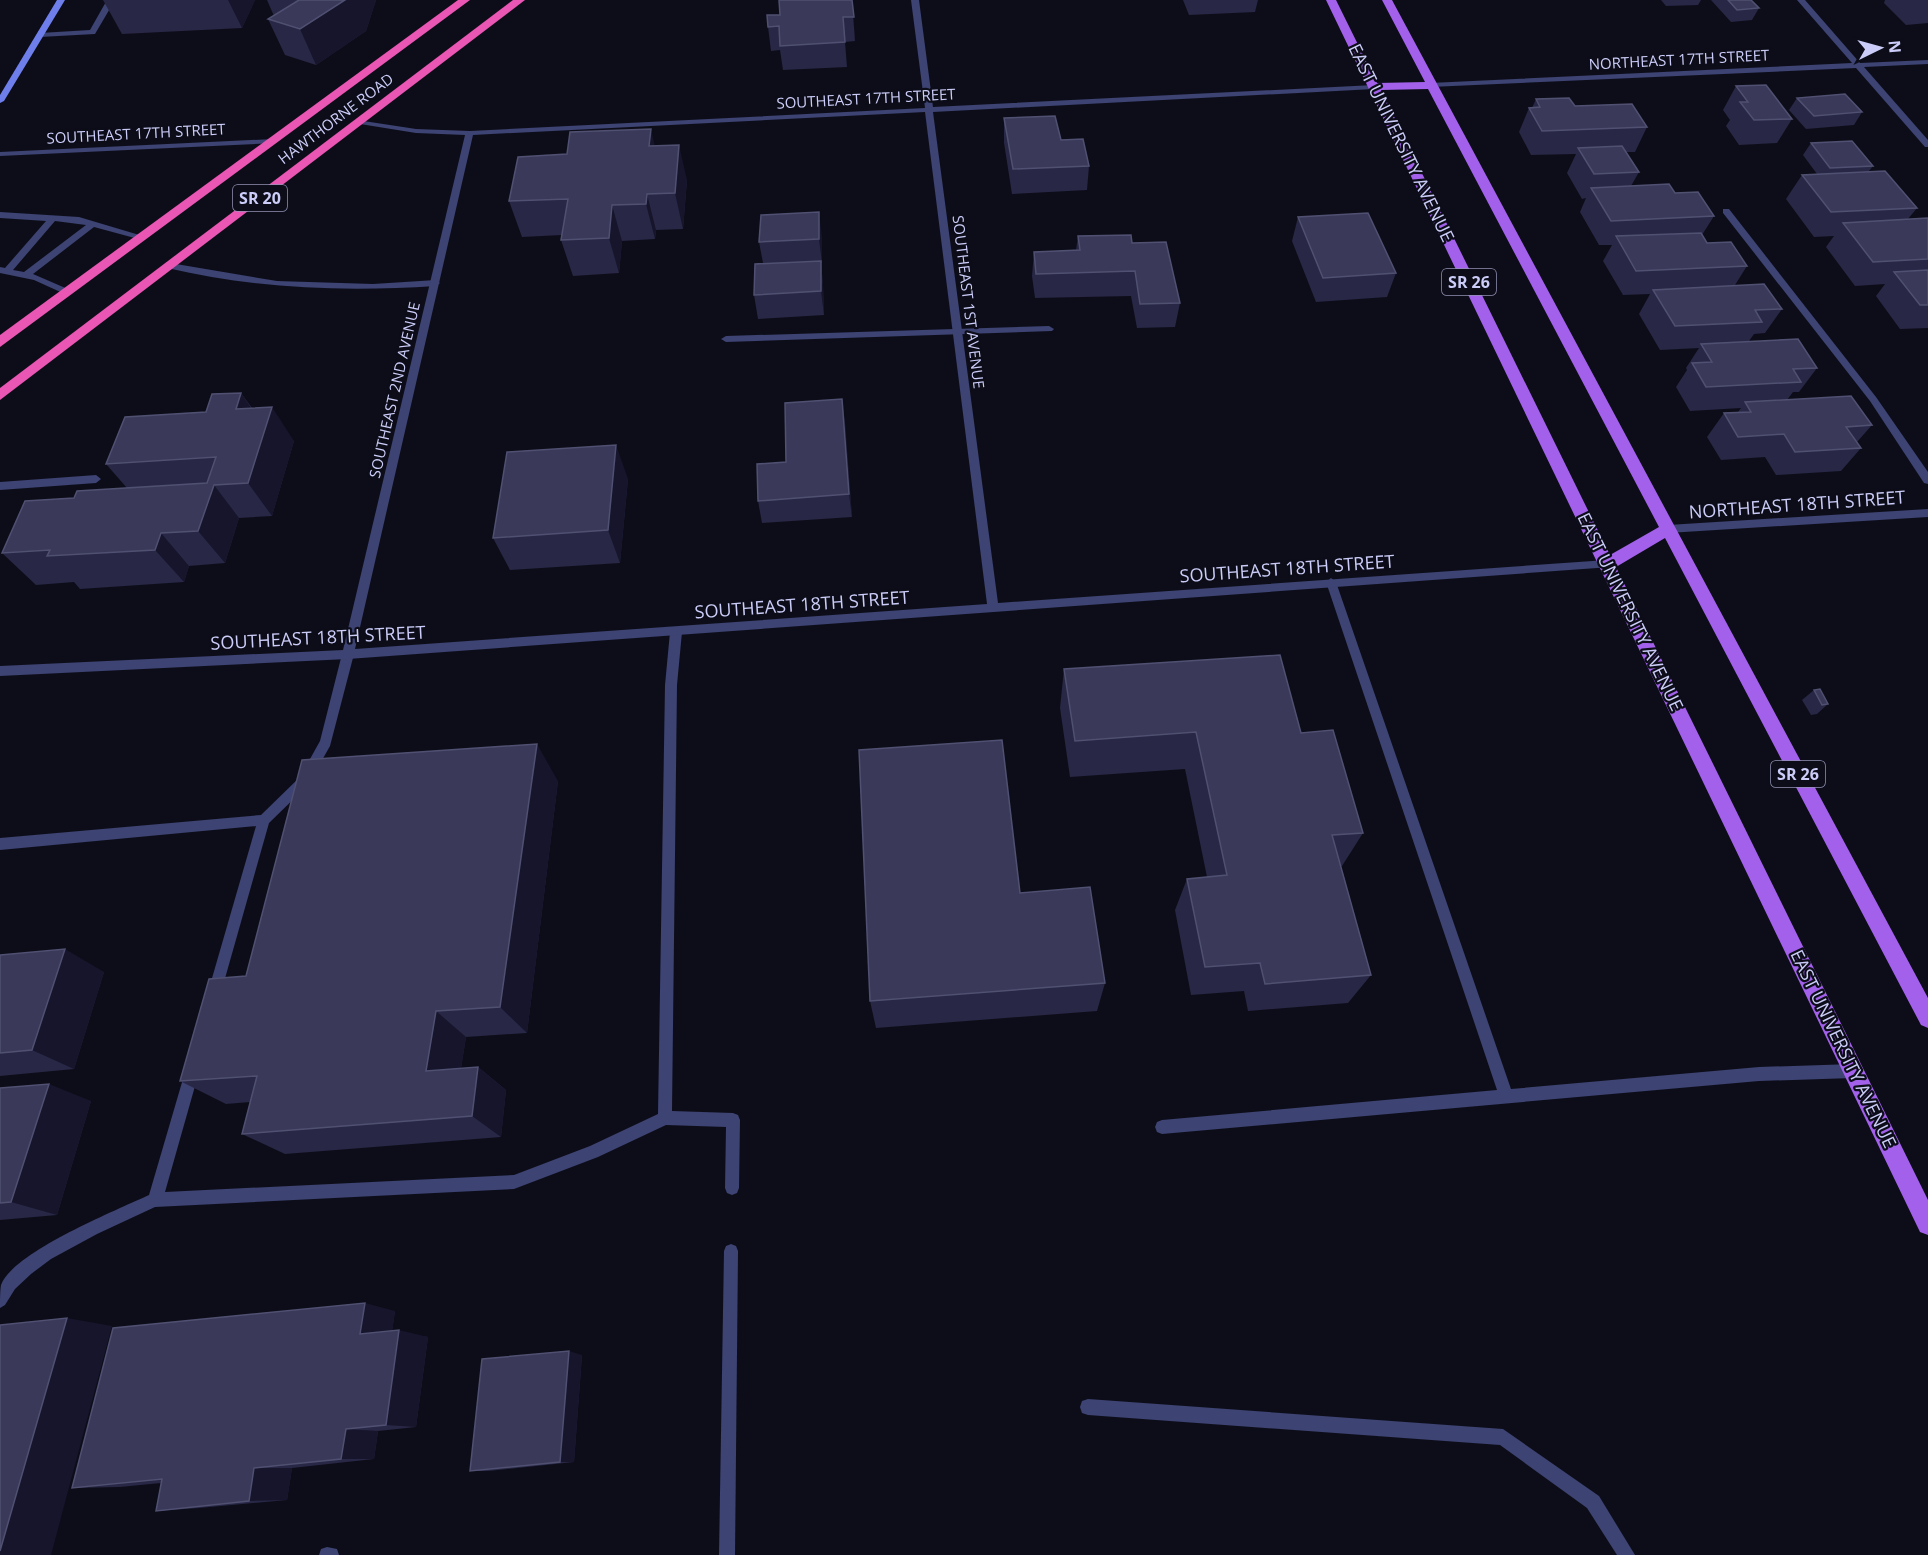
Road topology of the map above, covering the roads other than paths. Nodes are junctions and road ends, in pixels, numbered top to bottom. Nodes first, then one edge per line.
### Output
1 (61, 0) edge
2 (111, 0) edge
3 (465, 0) edge
4 (520, 0) edge
5 (915, 0) edge
6 (1331, 0) edge
7 (1387, 0) edge
8 (1802, 0) edge
9 (40, 35) junction
10 (1928, 62) edge
11 (1857, 66) junction
12 (1430, 85) junction
13 (1374, 87) junction
14 (0, 102) edge
15 (928, 110) junction
16 (360, 122) junction
17 (470, 133) junction
18 (273, 141) junction
19 (1928, 145) edge
20 (0, 154) edge
21 (1726, 212) dead end
22 (54, 217) junction
23 (2, 218) edge
24 (94, 223) junction
25 (142, 237) junction
26 (170, 266) junction
27 (4, 270) edge
28 (26, 275) junction
29 (435, 283) junction
30 (67, 292) junction
31 (1049, 329) dead end
32 (957, 334) junction
33 (726, 339) dead end
34 (0, 342) edge
35 (0, 395) edge
36 (96, 479) dead end
37 (1928, 480) edge
38 (0, 486) edge
39 (1928, 513) edge
40 (1668, 530) junction
41 (1606, 564) junction
42 (1331, 582) junction
43 (993, 607) junction
44 (676, 632) junction
45 (348, 654) junction
46 (0, 671) edge
47 (264, 820) junction
48 (0, 844) edge
49 (211, 1004) edge
50 (1928, 1018) edge
51 (195, 1062) edge
52 (1853, 1071) junction
53 (1506, 1096) junction
54 (665, 1118) junction
55 (1162, 1127) dead end
56 (732, 1188) dead end
57 (155, 1200) junction
58 (1928, 1224) edge
59 (731, 1251) dead end
60 (0, 1300) edge
61 (1088, 1407) dead end
62 (727, 1555) edge
63 (1627, 1555) edge

1 - 9 street
2 - 9 street
3 - 18 highway, HAWTHORNE ROAD / SR 20
4 - 16 highway, HAWTHORNE ROAD / SR 20
5 - 15 street, SOUTHEAST 1ST AVENUE
6 - 13 main road, EAST UNIVERSITY AVENUE / SR 26
7 - 12 main road, SR 26
8 - 11 street
9 - 14 street
10 - 11 street, NORTHEAST 17TH STREET
11 - 12 street, NORTHEAST 17TH STREET
11 - 19 street
12 - 13 main road
12 - 40 main road, SR 26
13 - 15 street, SOUTHEAST 17TH STREET
13 - 41 main road, EAST UNIVERSITY AVENUE / SR 26
15 - 17 street, SOUTHEAST 17TH STREET
15 - 32 street, SOUTHEAST 1ST AVENUE
16 - 17 street, SOUTHEAST 17TH STREET
16 - 26 highway, HAWTHORNE ROAD / SR 20
17 - 29 street, SOUTHEAST 2ND AVENUE
18 - 20 street, SOUTHEAST 17TH STREET
18 - 25 highway, HAWTHORNE ROAD / SR 20
21 - 37 street
22 - 23 street
22 - 24 street
22 - 27 street
24 - 25 street
24 - 28 street
25 - 30 highway, HAWTHORNE ROAD / SR 20
26 - 29 street
26 - 35 highway, HAWTHORNE ROAD / SR 20
27 - 28 street
28 - 30 street
29 - 45 street, SOUTHEAST 2ND AVENUE
30 - 34 highway, HAWTHORNE ROAD / SR 20
31 - 32 street
32 - 33 street
32 - 43 street, SOUTHEAST 1ST AVENUE
36 - 38 street
39 - 40 street, NORTHEAST 18TH STREET
40 - 41 main road
40 - 50 main road, SR 26
41 - 42 street, SOUTHEAST 18TH STREET
41 - 52 main road, EAST UNIVERSITY AVENUE / SR 26
42 - 43 street, SOUTHEAST 18TH STREET
42 - 53 street
43 - 44 street, SOUTHEAST 18TH STREET
44 - 45 street, SOUTHEAST 18TH STREET
44 - 54 street
45 - 46 street, SOUTHEAST 18TH STREET
45 - 47 street, SOUTHEAST 2ND AVENUE
47 - 48 street
47 - 49 street
51 - 57 street
52 - 53 street
52 - 58 main road, EAST UNIVERSITY AVENUE / SR 26
53 - 55 street
54 - 56 street
54 - 57 street
57 - 60 street
59 - 62 street
61 - 63 street

